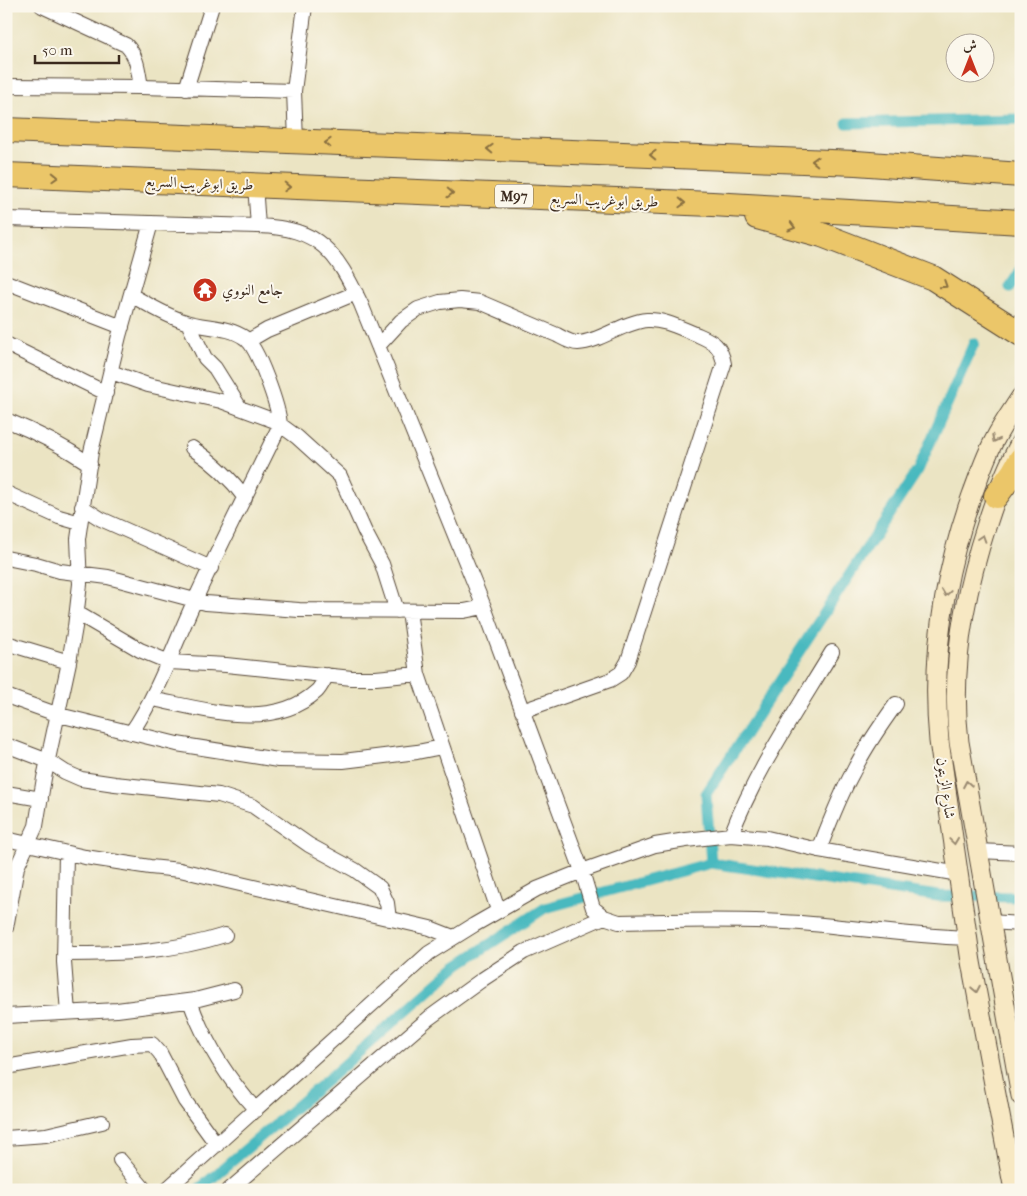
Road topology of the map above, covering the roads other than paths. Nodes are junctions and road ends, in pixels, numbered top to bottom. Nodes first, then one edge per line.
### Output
1 (42, 6) edge
2 (197, 6) edge
3 (305, 6) edge
4 (211, 9) edge
5 (6, 86) edge
6 (141, 87) junction
7 (186, 88) junction
8 (294, 91) junction
9 (6, 130) edge
10 (296, 141) junction
11 (1021, 159) edge
12 (856, 163) junction
13 (6, 175) edge
14 (1021, 175) edge
15 (255, 185) junction
16 (712, 204) junction
17 (6, 219) edge
18 (1021, 222) edge
19 (151, 223) junction
20 (258, 226) junction
21 (6, 282) edge
22 (356, 293) junction
23 (131, 295) junction
24 (188, 323) junction
25 (122, 327) junction
26 (1016, 333) edge
27 (248, 340) junction
28 (6, 344) edge
29 (378, 346) junction
30 (111, 372) junction
31 (106, 392) junction
32 (1021, 398) edge
33 (240, 408) junction
34 (6, 420) edge
35 (280, 425) junction
36 (1021, 442) edge
37 (192, 448) dead end
38 (1021, 458) edge
39 (90, 464) junction
40 (6, 493) edge
41 (996, 496) junction
42 (245, 498) junction
43 (82, 507) junction
44 (80, 524) junction
45 (6, 558) edge
46 (210, 568) junction
47 (79, 574) junction
48 (195, 600) junction
49 (484, 607) junction
50 (403, 611) junction
51 (77, 613) junction
52 (6, 643) edge
53 (832, 652) dead end
54 (69, 662) junction
55 (169, 662) junction
56 (418, 674) junction
57 (327, 675) junction
58 (6, 696) edge
59 (152, 699) junction
60 (896, 704) dead end
61 (522, 711) junction
62 (58, 716) junction
63 (130, 733) junction
64 (6, 744) edge
65 (442, 747) junction
66 (48, 761) junction
67 (6, 793) edge
68 (41, 799) junction
69 (731, 835) junction
70 (6, 839) edge
71 (28, 844) junction
72 (819, 850) junction
73 (979, 851) junction
74 (66, 852) junction
75 (1021, 853) edge
76 (582, 871) junction
77 (959, 878) junction
78 (498, 910) junction
79 (604, 917) junction
80 (389, 919) junction
81 (990, 922) junction
82 (7, 923) edge
83 (1021, 924) edge
84 (225, 935) dead end
85 (453, 937) junction
86 (967, 938) junction
87 (65, 954) junction
88 (996, 957) junction
89 (971, 962) junction
90 (234, 990) dead end
91 (190, 1001) junction
92 (68, 1013) junction
93 (6, 1016) edge
94 (1018, 1059) edge
95 (6, 1067) edge
96 (1021, 1096) edge
97 (256, 1110) junction
98 (102, 1122) dead end
99 (6, 1138) edge
100 (217, 1145) junction
101 (120, 1160) dead end
102 (144, 1190) edge
103 (166, 1190) edge
104 (229, 1190) edge
105 (1014, 1190) edge

1 - 6 street
2 - 4 street
3 - 8 street
4 - 7 street
5 - 6 street
6 - 7 street
7 - 8 street
8 - 10 street
9 - 10 highway
12 -> 10 highway
11 - 12 highway
12 - 14 highway
13 -> 15 highway, طريق ابوغريب السريع / M97
15 -> 16 highway, طريق ابوغريب السريع / M97
15 - 20 street
16 - 18 highway, طريق ابوغريب السريع / M97
16 -> 26 highway
17 - 19 street
19 - 20 street
19 - 23 street
20 - 22 street
21 - 25 street
22 - 27 street
22 - 29 street
23 - 24 street
23 - 25 street
24 - 27 street
24 - 33 street
25 - 30 street
27 - 35 street
28 - 31 street
29 - 49 street
29 - 61 street
30 - 31 street
30 - 33 street
31 - 39 street
32 -> 77 main road, شارع الزيتون
33 - 35 street
34 - 39 street
35 - 42 street
35 - 50 street
36 - 41 main road, شارع الزيتون
37 - 42 street
38 - 41 highway
39 - 43 street
40 - 44 street
73 -> 41 main road, شارع الزيتون
42 - 46 street
43 - 44 street
43 - 46 street
44 - 47 street
45 - 47 street
46 - 48 street
47 - 48 street
47 - 51 street
48 - 50 street
48 - 55 street
49 - 50 street
49 - 61 street
50 - 56 street
51 - 54 street
51 - 55 street
52 - 54 street
53 - 69 street
54 - 62 street
55 - 57 street
55 - 59 street
56 - 57 street
56 - 65 street
57 - 59 street
58 - 62 street
59 - 63 street
60 - 72 street
61 - 76 street
62 - 63 street
62 - 66 street
63 - 65 street
64 - 66 street
65 - 78 street
66 - 68 street
66 - 80 street
67 - 68 street
68 - 71 street
69 - 72 street
69 - 76 street
70 - 71 street
71 - 74 street
71 - 82 street
72 - 77 street
73 - 75 street
73 - 81 main road, شارع الزيتون
74 - 80 street
74 - 87 street
76 - 78 street
76 - 79 street
77 - 86 main road, شارع الزيتون
78 - 85 street
79 - 86 street
79 - 104 street
80 - 85 street
81 - 83 street
81 - 88 main road, شارع الزيتون
84 - 87 street
85 - 97 street
86 - 89 main road, شارع الزيتون
87 - 92 street
88 - 89 main road
88 - 94 main road, شارع الزيتون
89 -> 105 main road, شارع الزيتون
90 - 91 street
91 - 92 street
91 - 97 street
92 - 93 street
94 - 96 main road, شارع الزيتون
95 - 100 street
97 - 100 street
98 - 99 street
100 - 103 street
101 - 102 street

